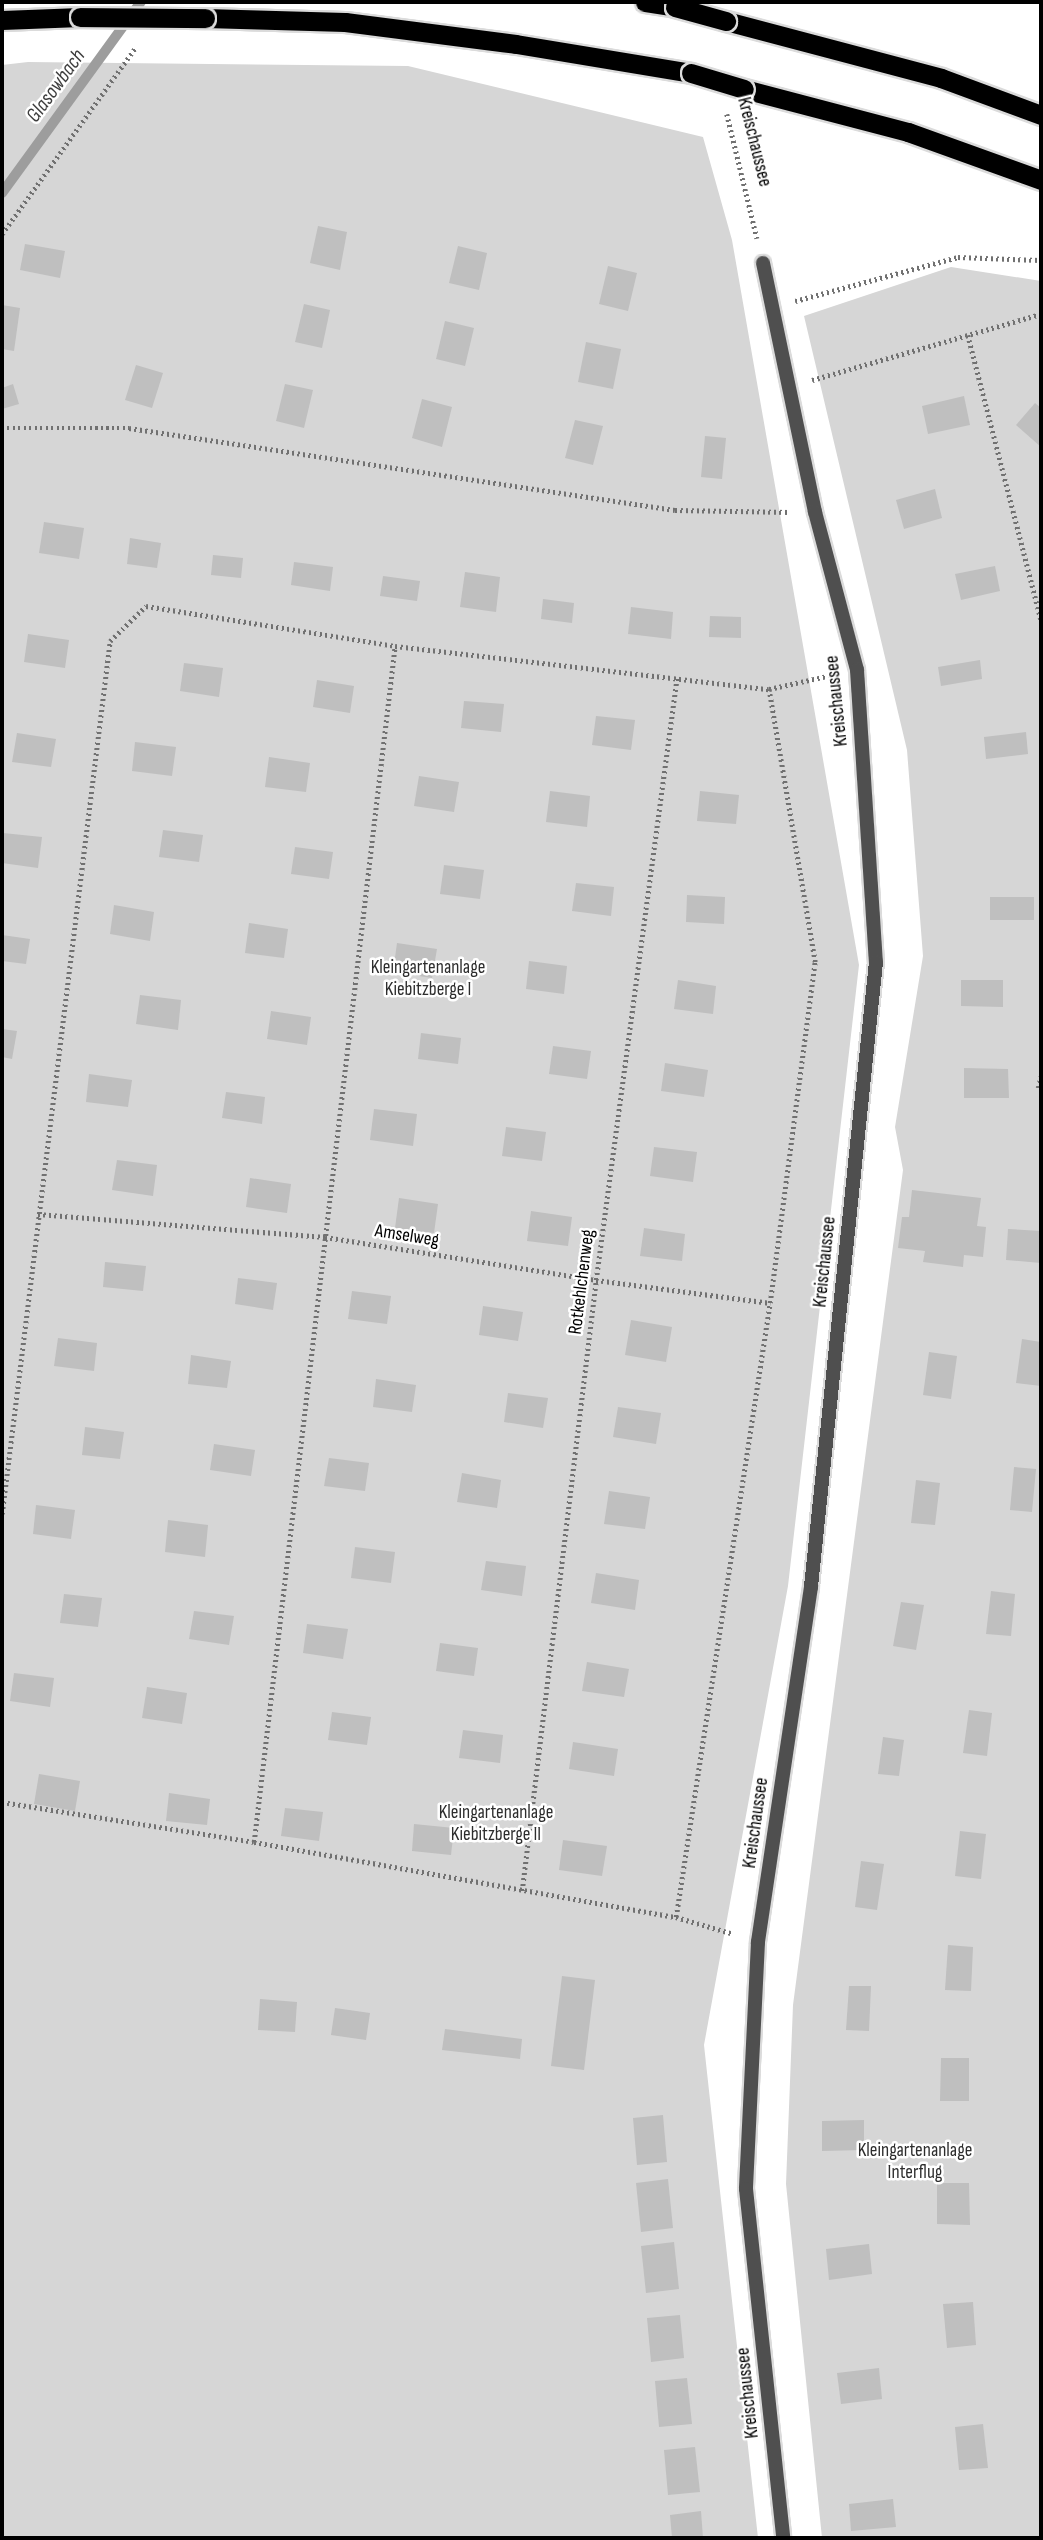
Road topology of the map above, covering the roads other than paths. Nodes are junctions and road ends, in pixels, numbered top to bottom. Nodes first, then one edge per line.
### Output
1 (645, 2) edge
2 (2, 20) edge
3 (1041, 115) edge
4 (1041, 180) edge
5 (763, 262) road end
6 (783, 2538) edge

1 - 3 highway, bridge
2 - 4 highway, bridge
5 - 6 street, Kreischaussee

